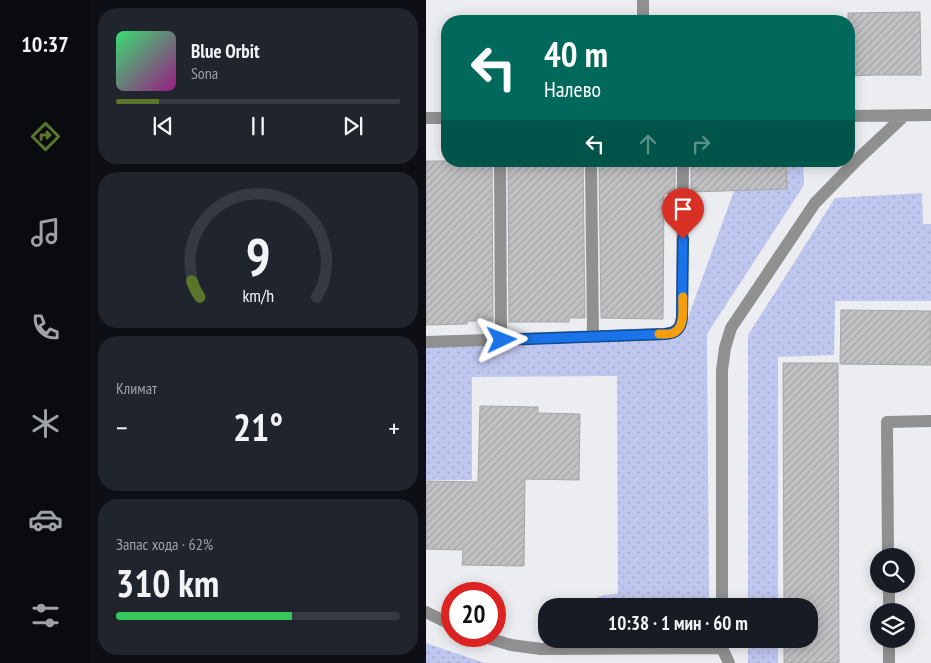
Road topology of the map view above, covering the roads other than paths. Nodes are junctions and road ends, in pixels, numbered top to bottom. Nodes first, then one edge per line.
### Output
1 (643, 0) edge
2 (643, 15) edge
3 (931, 115) edge
4 (855, 116) edge
5 (904, 116) junction
6 (426, 118) edge
7 (441, 118) edge
8 (855, 161) edge
9 (500, 167) edge
10 (592, 167) edge
11 (683, 167) edge
12 (849, 167) edge
13 (593, 336) junction
14 (502, 340) junction
15 (426, 342) edge
16 (931, 421) edge
17 (888, 548) edge
18 (722, 598) edge
19 (426, 612) edge
20 (441, 619) edge
21 (506, 644) edge
22 (538, 648) edge
23 (724, 648) edge
24 (889, 648) edge
25 (729, 663) edge
26 (889, 663) edge

1 - 2 street
3 - 5 street
4 - 5 street
5 - 8 street
6 - 7 street
9 - 14 street
10 - 13 street
11 - 13 street
12 - 18 street
13 - 14 street
14 - 15 street
16 - 17 street
19 - 20 street
21 - 22 street
23 - 25 street
24 - 26 street

